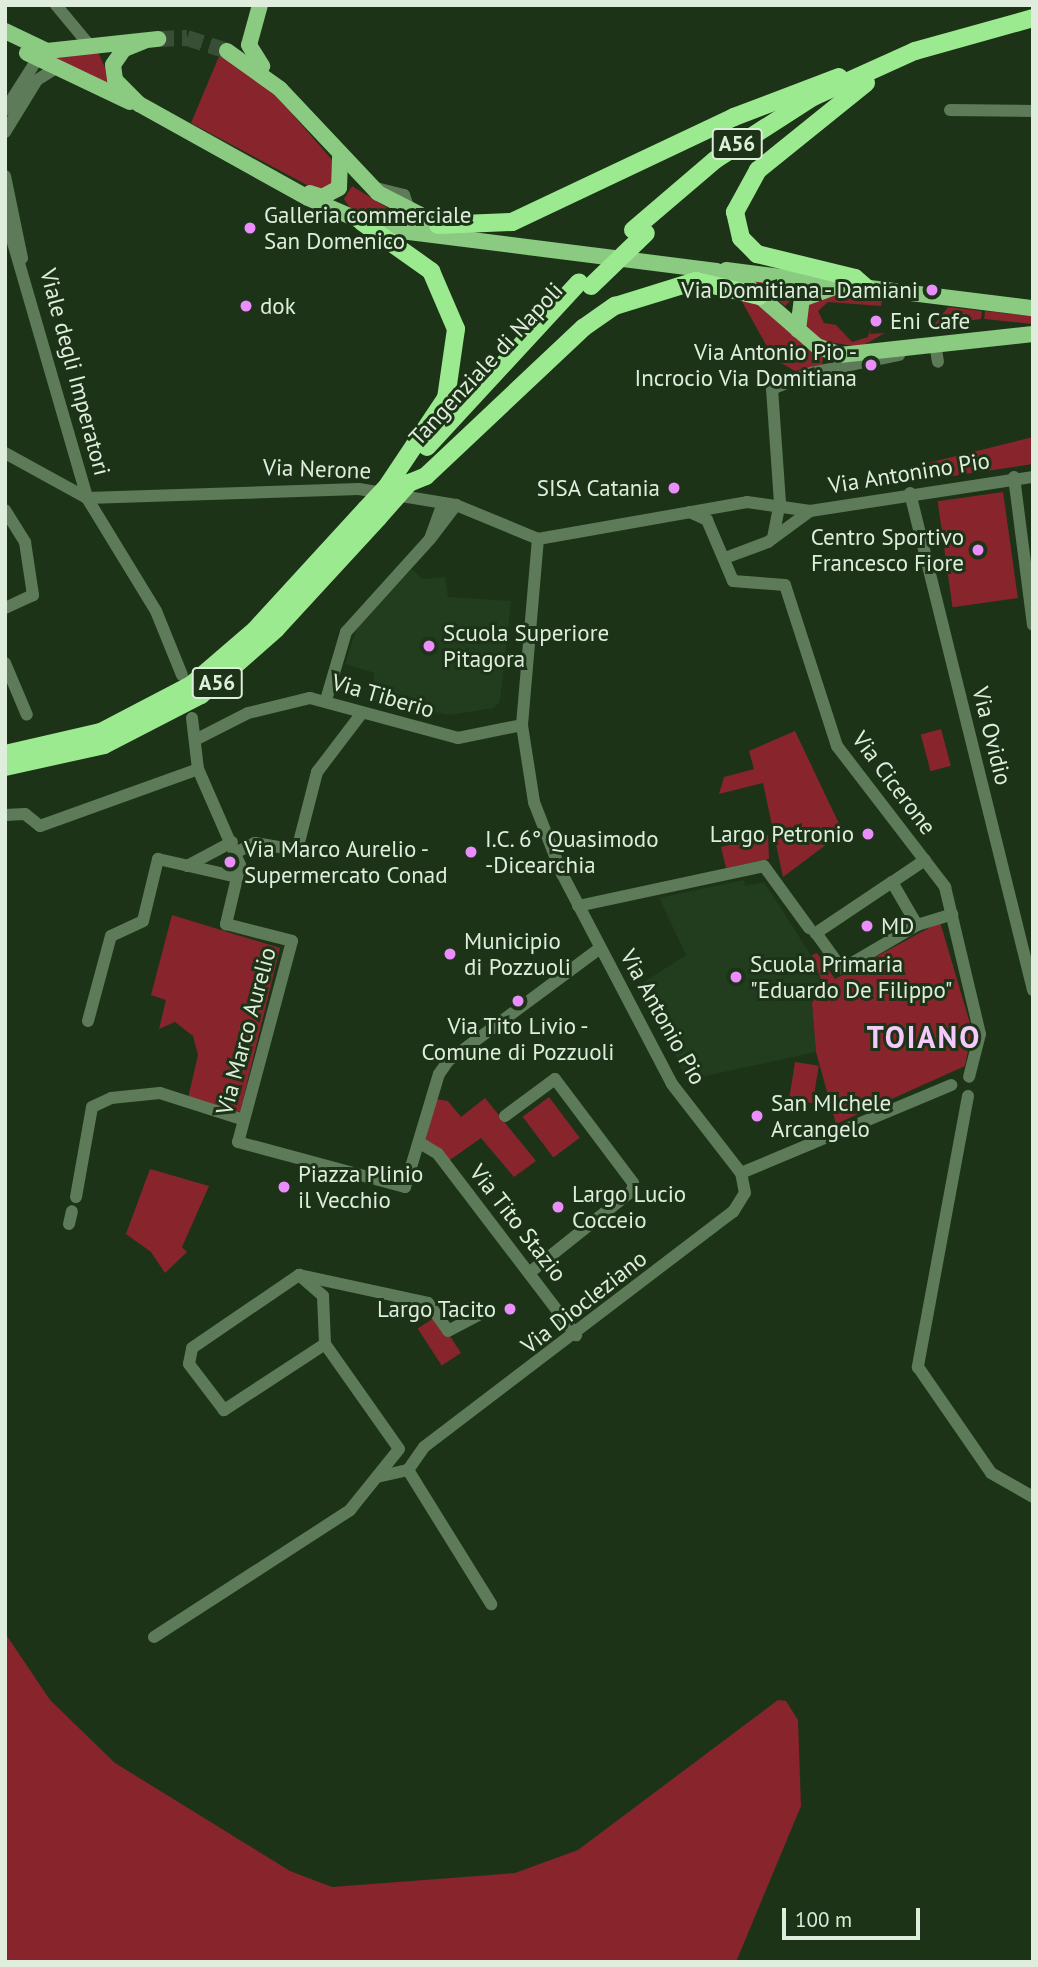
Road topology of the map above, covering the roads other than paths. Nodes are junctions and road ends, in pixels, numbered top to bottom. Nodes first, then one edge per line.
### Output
1 (57, 5) edge
2 (260, 5) edge
3 (1033, 18) edge
4 (1033, 30) edge
5 (5, 31) edge
6 (249, 31) junction
7 (5, 41) edge
8 (90, 46) junction
9 (38, 58) junction
10 (56, 68) junction
11 (267, 76) junction
12 (860, 80) junction
13 (139, 104) junction
14 (5, 110) edge
15 (950, 110) dead end
16 (1033, 111) edge
17 (5, 132) edge
18 (340, 153) junction
19 (5, 176) edge
20 (301, 192) junction
21 (404, 205) junction
22 (5, 215) edge
23 (370, 225) junction
24 (438, 225) junction
25 (518, 246) junction
26 (22, 257) junction
27 (716, 271) junction
28 (585, 284) junction
29 (842, 287) junction
30 (869, 290) junction
31 (759, 296) junction
32 (1033, 308) edge
33 (798, 330) junction
34 (1033, 334) edge
35 (935, 343) junction
36 (938, 362) dead end
37 (5, 453) edge
38 (1033, 469) edge
39 (1014, 477) junction
40 (1033, 477) edge
41 (409, 483) junction
42 (388, 485) junction
43 (910, 493) junction
44 (87, 498) junction
45 (761, 501) junction
46 (443, 503) junction
47 (780, 503) junction
48 (456, 505) junction
49 (712, 506) junction
50 (5, 510) edge
51 (810, 511) junction
52 (689, 512) junction
53 (372, 514) junction
54 (711, 525) junction
55 (773, 538) junction
56 (430, 539) junction
57 (538, 539) junction
58 (725, 558) junction
59 (5, 608) edge
60 (1033, 625) edge
61 (5, 663) edge
62 (182, 675) dead end
63 (326, 700) junction
64 (362, 713) junction
65 (27, 715) dead end
66 (192, 718) dead end
67 (522, 724) junction
68 (197, 740) junction
69 (5, 754) edge
70 (5, 767) edge
71 (198, 769) junction
72 (5, 816) edge
73 (234, 847) junction
74 (925, 860) junction
75 (187, 866) junction
76 (237, 877) junction
77 (892, 882) junction
78 (578, 905) junction
79 (952, 914) junction
80 (917, 925) junction
81 (809, 928) dead end
82 (1019, 938) junction
83 (1033, 941) edge
84 (600, 948) junction
85 (1033, 990) edge
86 (88, 1021) dead end
87 (969, 1077) junction
88 (951, 1085) junction
89 (968, 1096) junction
90 (505, 1116) dead end
91 (244, 1120) junction
92 (420, 1143) junction
93 (741, 1173) junction
94 (76, 1197) dead end
95 (529, 1273) junction
96 (299, 1275) junction
97 (484, 1312) dead end
98 (576, 1335) junction
99 (325, 1344) junction
100 (424, 1447) junction
101 (399, 1450) junction
102 (408, 1470) junction
103 (377, 1477) junction
104 (1033, 1497) edge
105 (491, 1604) dead end
106 (154, 1637) dead end

1 - 8 street
2 - 6 main road
3 - 12 highway, Tangenziale di Napoli / A56
4 - 12 highway, Tangenziale di Napoli / A56
5 - 8 main road
6 - 11 main road
6 - 11 main road
7 - 9 main road
8 - 13 main road
9 - 10 main road
9 - 14 street
10 - 13 main road
10 - 17 street
11 - 18 main road
12 - 24 highway
12 - 28 highway, Tangenziale di Napoli / A56, bridge
12 - 30 highway
13 - 20 main road
15 - 16 street
18 - 20 main road
18 - 21 main road
19 - 26 street, Viale degli Imperatori
20 - 23 main road
21 - 23 main road
21 - 24 main road
22 - 26 street, Viale degli Imperatori
23 - 25 main road
23 - 42 highway
24 - 25 main road
25 - 27 main road
26 - 44 street, Viale degli Imperatori
27 - 29 main road
27 - 31 main road
28 - 41 highway, Tangenziale di Napoli / A56
28 - 42 highway, Tangenziale di Napoli / A56
29 - 30 main road
29 - 33 main road
30 - 32 main road
31 - 33 main road
31 - 41 highway
33 - 35 main road
34 - 35 main road
35 - 36 street
35 - 47 street
37 - 44 street
38 - 39 street, Via Antonino Pio
39 - 40 street, Via Antonino Pio
39 - 43 street, Via Antonino Pio
39 - 60 street
41 - 53 highway, Tangenziale di Napoli / A56, bridge
42 - 53 highway, Tangenziale di Napoli / A56, bridge
43 - 51 street, Via Antonino Pio
43 - 82 street, Via Ovidio
44 - 46 street, Via Nerone
44 - 62 street
45 - 47 street, Via Antonino Pio
45 - 49 street, Via Antonino Pio
45 - 55 street
46 - 48 street, Via Nerone
46 - 56 street
47 - 51 street, Via Antonino Pio
47 - 55 street
48 - 56 street
48 - 57 street, Via Nerone
49 - 52 street, Via Antonino Pio
49 - 54 street
50 - 59 street
51 - 55 street, Via Antonino Pio
52 - 54 street
52 - 57 street, Via Antonino Pio
53 - 69 highway, Tangenziale di Napoli / A56
53 - 70 highway, Tangenziale di Napoli / A56
54 - 58 street
55 - 58 street, Via Antonino Pio
56 - 63 street
57 - 67 street
58 - 74 street, Via Cicerone
61 - 65 street
63 - 64 street, Via Tiberio
63 - 68 street, Via Tiberio
64 - 67 street, Via Tiberio
64 - 73 street
66 - 68 street, Via Marco Aurelio
67 - 78 street
68 - 71 street, Via Marco Aurelio
71 - 72 street
71 - 73 street, Via Marco Aurelio
73 - 75 street
73 - 76 street, Via Marco Aurelio
74 - 77 street
74 - 79 street, Via Cicerone
75 - 76 street
75 - 86 street
76 - 91 street, Via Marco Aurelio
77 - 80 street
77 - 80 street
78 - 81 street
78 - 84 street
79 - 80 street
79 - 87 street, Via Cicerone
82 - 83 street
82 - 85 street, Via Ovidio
84 - 92 street
84 - 93 street, Via Antonio Pio
87 - 88 street
87 - 89 street
88 - 89 street
88 - 93 street
89 - 104 street
90 - 95 street
91 - 92 street, Via Marco Aurelio
91 - 94 street
92 - 95 street, Via Tito Stazio
93 - 98 street, Via Diocleziano
95 - 98 street, Via Tito Stazio
96 - 97 street
96 - 99 street
96 - 99 street
98 - 100 street, Via Diocleziano
99 - 101 street
100 - 101 street, Via Diocleziano
100 - 102 street, Via Diocleziano
101 - 103 street
102 - 103 street
102 - 105 street
103 - 106 street

